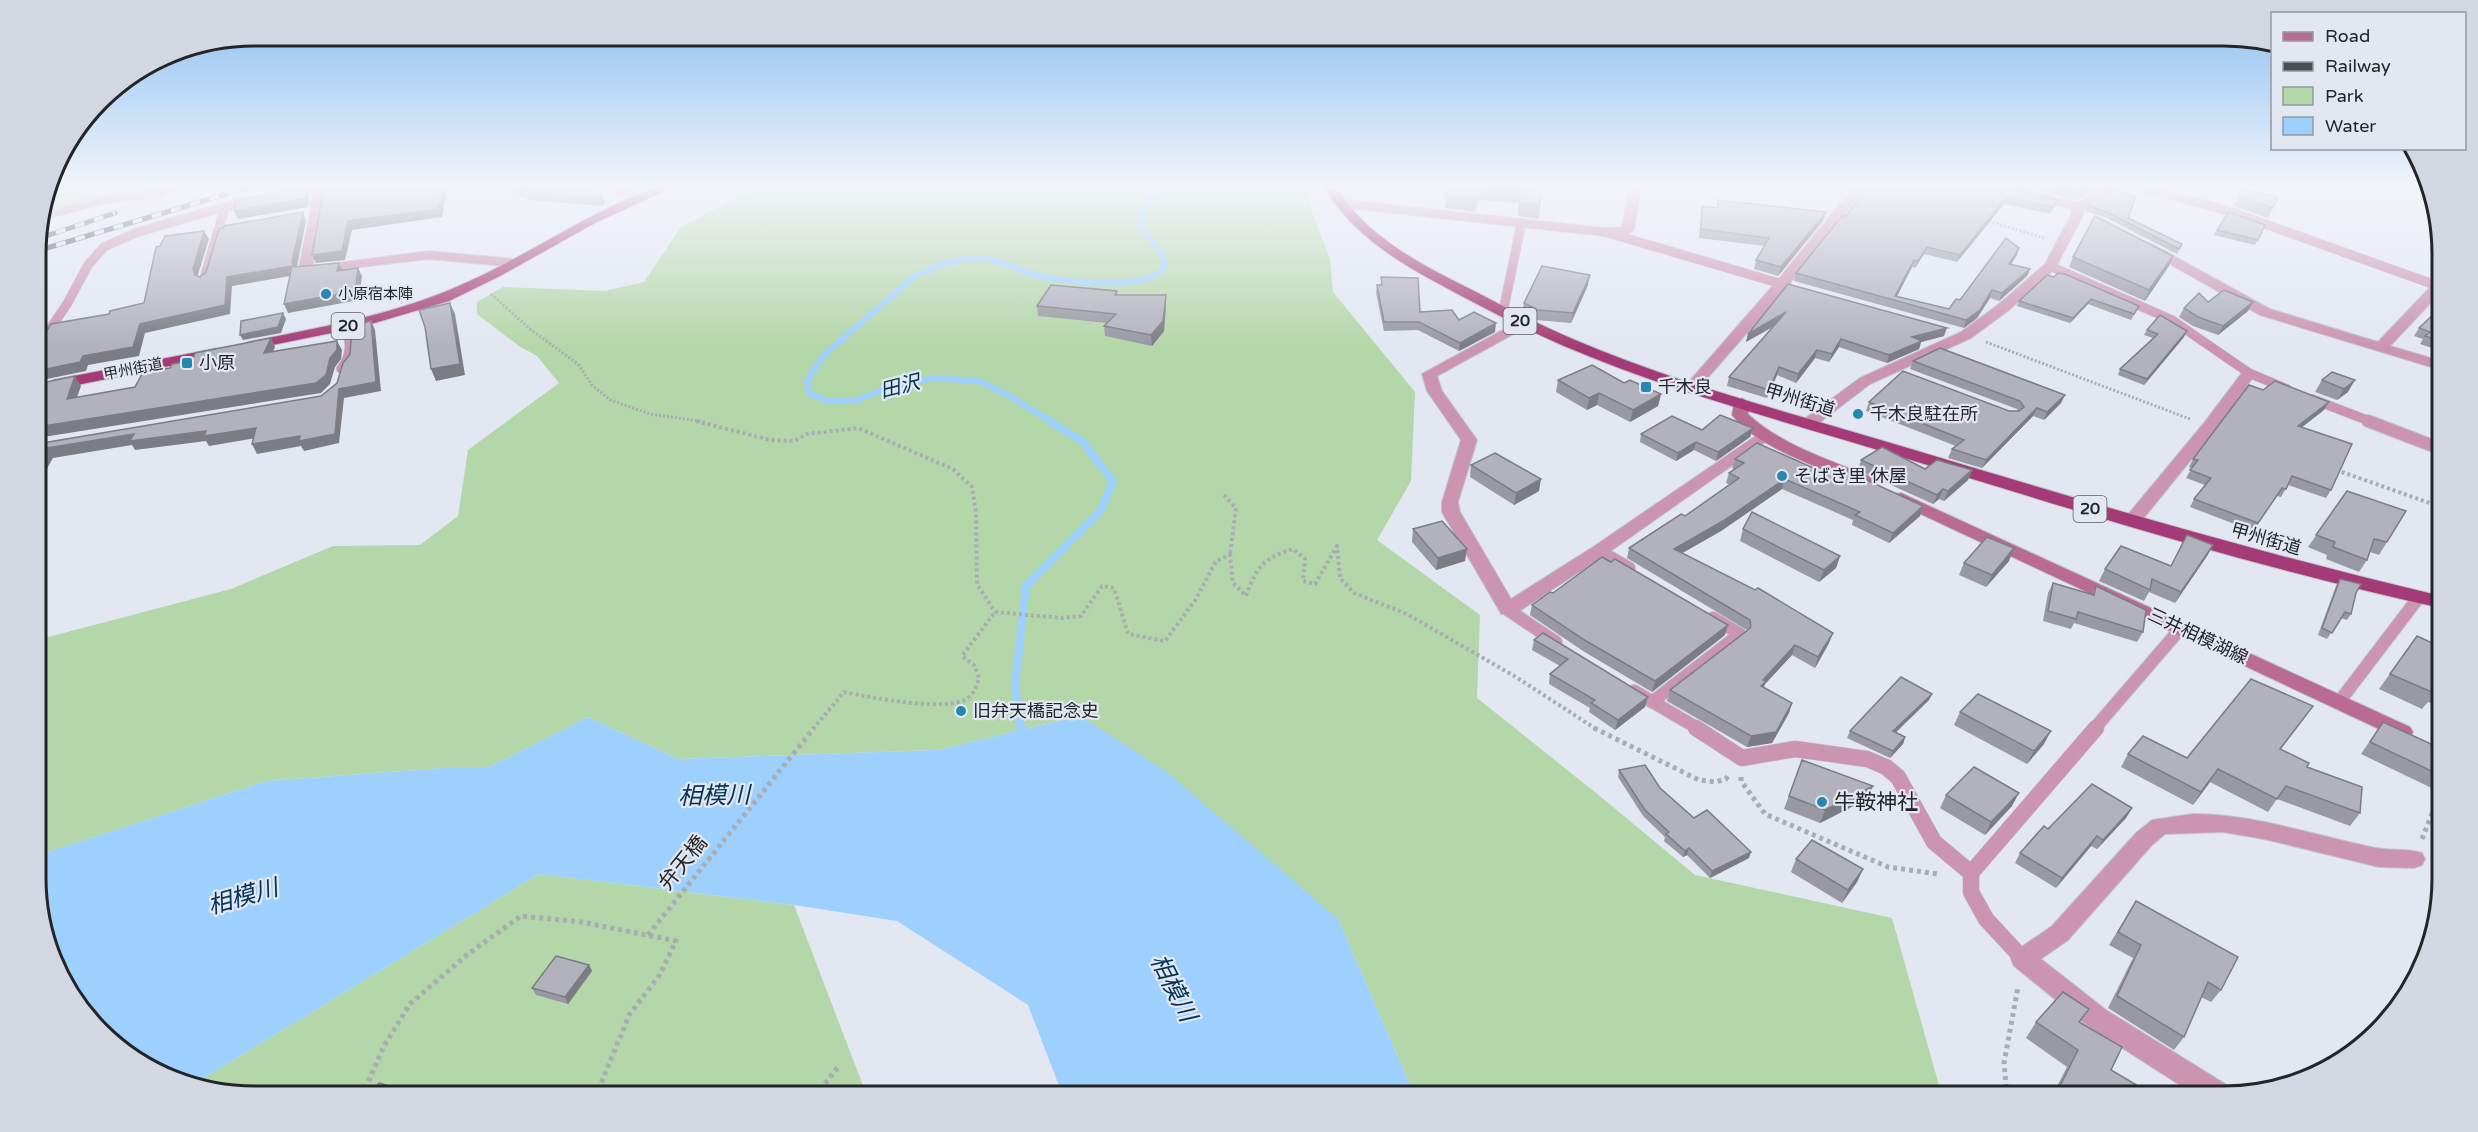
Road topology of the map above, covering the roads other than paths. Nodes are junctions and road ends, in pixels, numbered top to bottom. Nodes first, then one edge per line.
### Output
1 (118, 241) edge
2 (214, 241) edge
3 (310, 241) edge
4 (553, 241) edge
5 (1378, 241) edge
6 (1518, 241) edge
7 (1630, 241) edge
8 (1817, 241) edge
9 (2063, 241) edge
10 (2138, 241) edge
11 (2312, 241) edge
12 (514, 263) junction
13 (2050, 266) junction
14 (204, 279) edge
15 (2432, 284) edge
16 (1788, 286) junction
17 (2432, 293) edge
18 (1503, 312) junction
19 (1523, 323) junction
20 (344, 327) junction
21 (1943, 328) edge
22 (47, 335) edge
23 (1966, 335) junction
24 (2380, 348) junction
25 (2432, 364) edge
26 (1891, 369) junction
27 (2249, 373) junction
28 (1912, 377) edge
29 (339, 378) edge
30 (47, 386) edge
31 (1692, 387) junction
32 (2292, 391) edge
33 (2303, 395) edge
34 (1742, 403) junction
35 (1809, 423) junction
36 (1766, 436) junction
37 (2432, 445) edge
38 (2132, 520) junction
39 (1599, 551) junction
40 (1640, 576) edge
41 (2419, 597) junction
42 (2432, 600) edge
43 (1508, 610) junction
44 (1701, 611) edge
45 (2181, 628) junction
46 (1570, 652) edge
47 (1624, 685) edge
48 (1652, 702) junction
49 (2339, 702) junction
50 (2421, 741) edge
51 (2414, 860) road end
52 (1971, 873) junction
53 (2024, 959) junction
54 (2203, 1085) edge

1 - 22 lane
2 - 14 lane
3 - 12 street
4 - 12 highway, 甲州街道 / 20
5 - 18 highway, 甲州街道 / 20
6 - 18 lane
7 - 16 lane
8 - 16 street
9 - 13 street
10 - 24 street
11 - 15 lane
12 - 20 highway, 甲州街道 / 20
13 - 23 street
13 - 27 lane
16 - 31 street
17 - 24 street
18 - 19 highway, 甲州街道 / 20
19 - 31 highway, 甲州街道 / 20
19 - 43 street
20 - 29 lane
20 - 30 highway, 甲州街道 / 20
21 - 23 street
23 - 26 street
24 - 25 street
26 - 28 street
26 - 35 street
27 - 32 lane
27 - 38 street
31 - 34 highway, 甲州街道 / 20
33 - 37 lane
34 - 35 highway, 甲州街道 / 20
34 - 36 main road, 三井相模湖線
35 - 38 highway, 甲州街道 / 20
36 - 39 street
36 - 45 main road, 三井相模湖線
38 - 41 highway, 甲州街道 / 20
39 - 40 lane
39 - 43 street
41 - 42 highway, 甲州街道 / 20
41 - 49 lane
43 - 46 lane
44 - 48 lane
45 - 49 main road, 三井相模湖線
45 - 52 lane
47 - 48 lane
48 - 52 lane
49 - 50 main road, 三井相模湖線
51 - 53 street
52 - 53 lane
53 - 54 street

